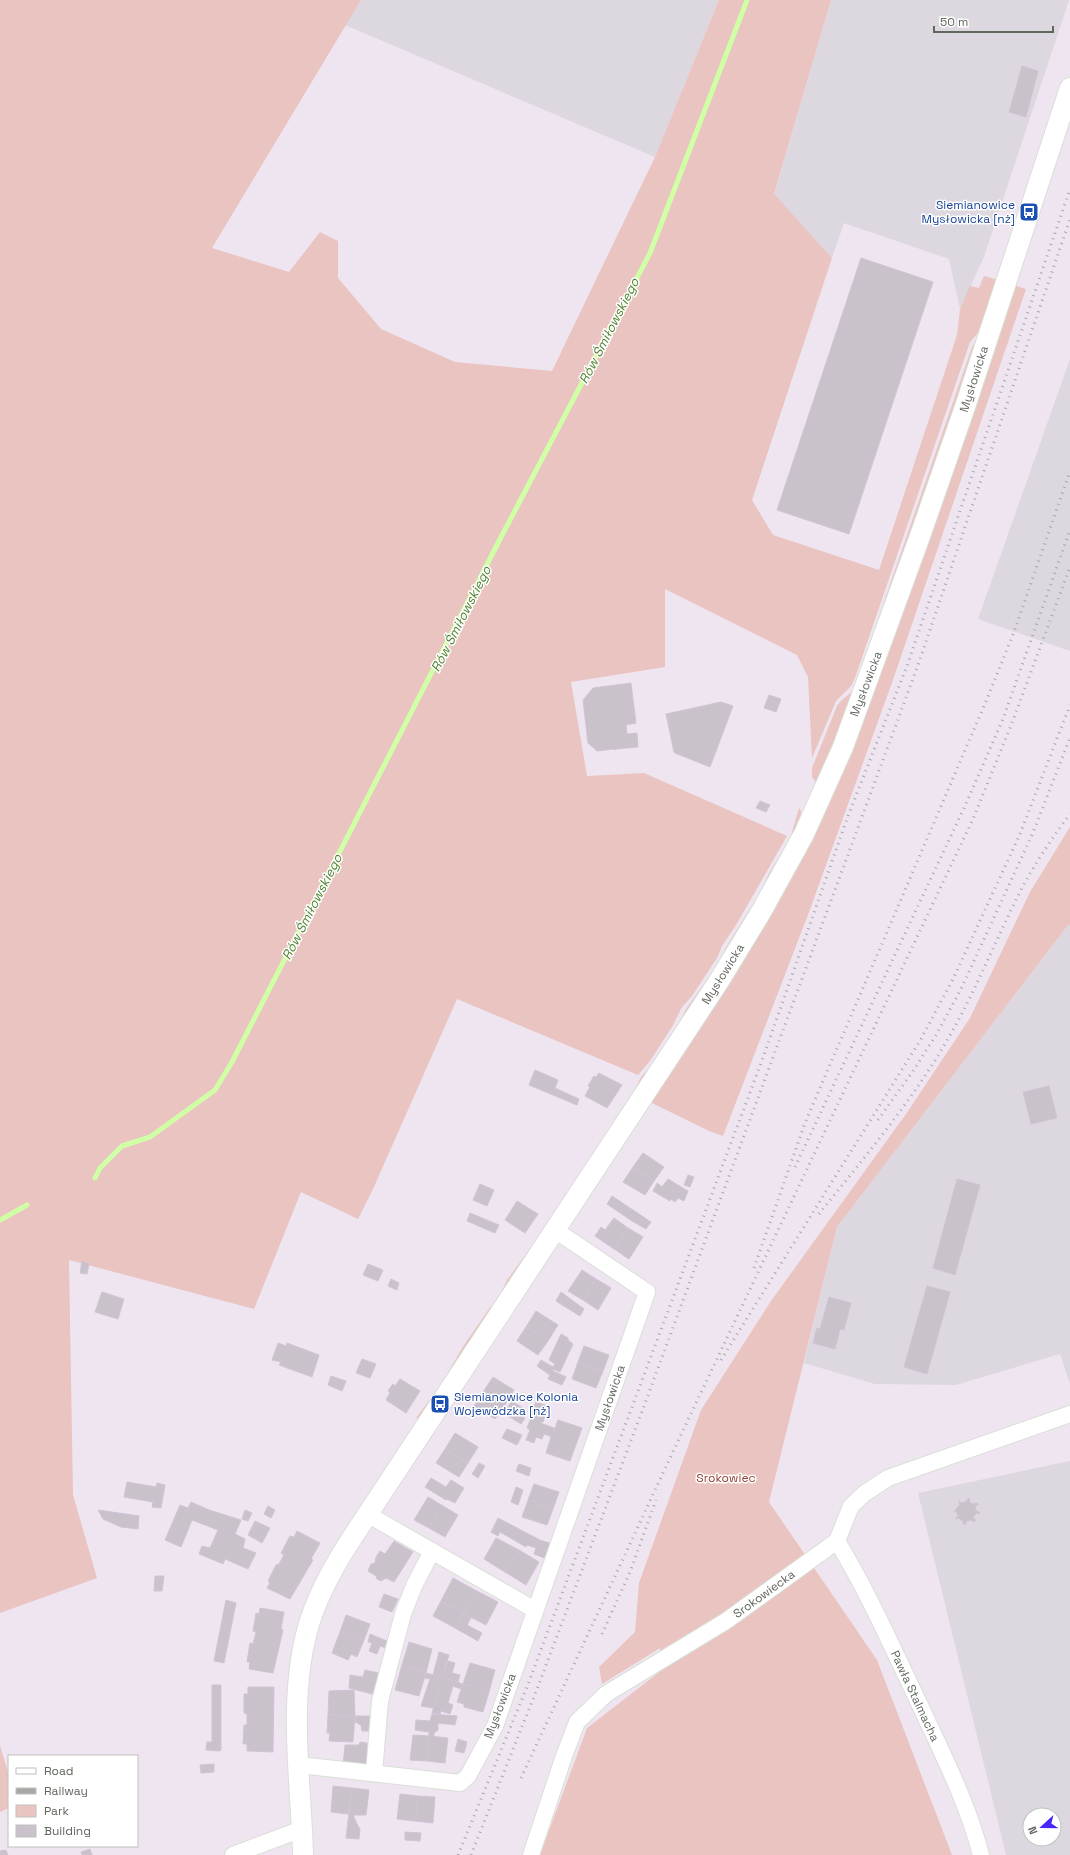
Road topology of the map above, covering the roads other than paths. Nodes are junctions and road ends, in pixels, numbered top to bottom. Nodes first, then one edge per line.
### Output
1 (1070, 88) edge
2 (555, 1230) junction
3 (1070, 1414) edge
4 (367, 1514) junction
5 (837, 1541) junction
6 (432, 1550) junction
7 (535, 1610) junction
8 (299, 1765) junction
9 (374, 1773) junction
10 (302, 1829) junction
11 (233, 1855) edge
12 (303, 1855) edge
13 (531, 1855) edge
14 (981, 1855) edge

1 - 2 street, Mysłowicka
2 - 4 street, Mysłowicka
2 - 7 street, Mysłowicka
3 - 5 street
4 - 6 street
4 - 8 street, Mysłowicka
5 - 13 street, Srokowiecka
5 - 14 street, Pawła Stalmacha
6 - 7 street
6 - 9 street
7 - 9 street, Mysłowicka
8 - 9 street, Mysłowicka
8 - 10 street, Mysłowicka
10 - 11 street
10 - 12 street, Mysłowicka

